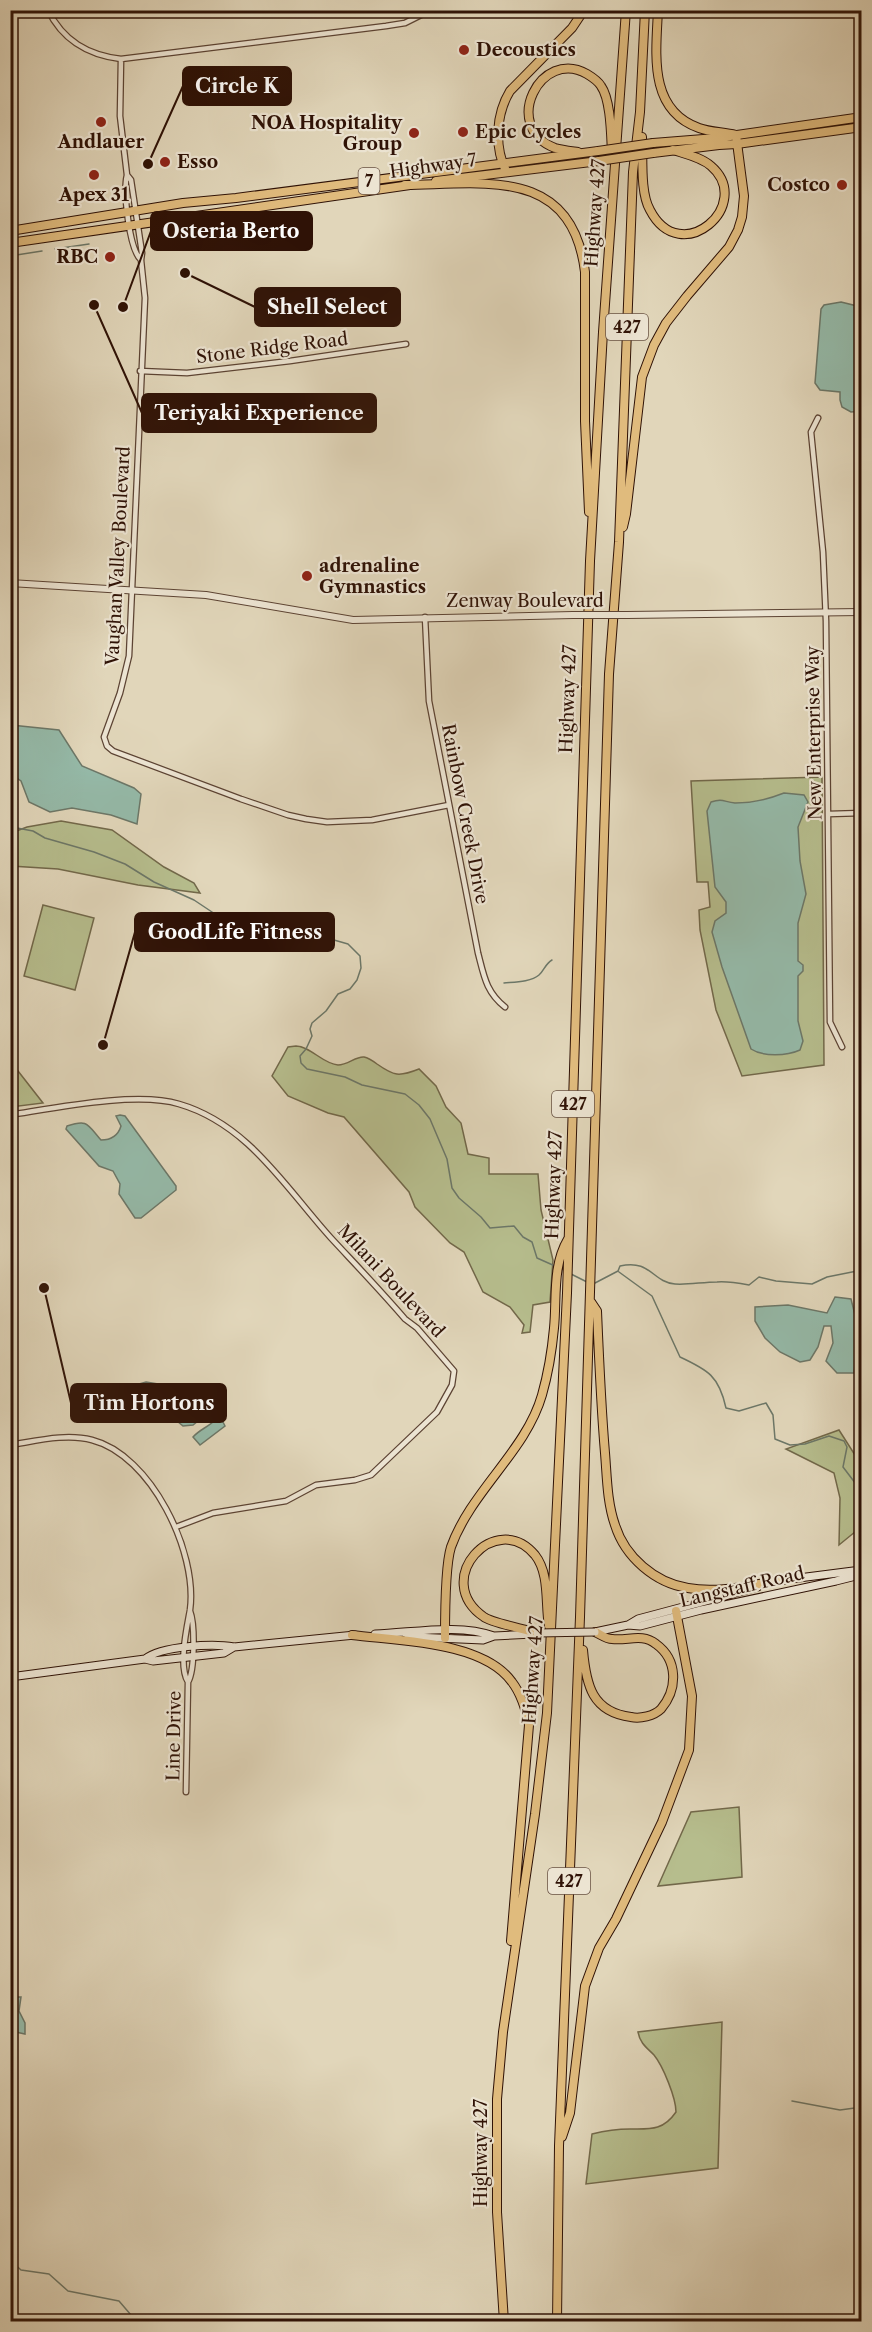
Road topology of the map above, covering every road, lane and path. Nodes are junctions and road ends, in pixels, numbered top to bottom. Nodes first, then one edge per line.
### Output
1 (48, 10) edge
2 (431, 10) edge
3 (585, 10) edge
4 (626, 10) edge
5 (645, 10) edge
6 (658, 10) edge
7 (120, 59) junction
8 (640, 112) junction
9 (861, 117) edge
10 (861, 127) edge
11 (736, 135) junction
12 (737, 144) junction
13 (673, 150) junction
14 (578, 152) junction
15 (501, 162) junction
16 (506, 171) junction
17 (614, 178) junction
18 (405, 185) junction
19 (132, 211) junction
20 (134, 225) junction
21 (10, 231) edge
22 (10, 243) edge
23 (406, 344) dead end
24 (140, 371) junction
25 (818, 418) dead end
26 (619, 542) junction
27 (590, 561) junction
28 (10, 583) edge
29 (132, 590) junction
30 (861, 612) edge
31 (825, 613) junction
32 (425, 617) junction
33 (449, 805) junction
34 (861, 813) edge
35 (829, 814) junction
36 (505, 1008) dead end
37 (842, 1047) dead end
38 (10, 1115) edge
39 (564, 1258) junction
40 (591, 1302) junction
41 (10, 1445) edge
42 (176, 1527) junction
43 (861, 1570) edge
44 (787, 1579) junction
45 (677, 1614) junction
46 (580, 1617) junction
47 (595, 1632) junction
48 (537, 1633) junction
49 (445, 1634) junction
50 (352, 1635) junction
51 (552, 1642) junction
52 (234, 1647) junction
53 (189, 1648) junction
54 (188, 1657) junction
55 (145, 1659) junction
56 (10, 1677) edge
57 (186, 1791) dead end
58 (503, 2032) junction
59 (559, 2146) junction
60 (504, 2322) edge
61 (557, 2322) edge

1 - 7 street
2 - 7 street
3 - 15 highway
4 - 17 highway, Highway 427 / 427
5 - 8 highway, Highway 427 / 427
6 - 11 highway
7 - 19 street, Vaughan Valley Boulevard
8 - 13 highway
8 - 26 highway, Highway 427 / 427
9 - 11 main road, Highway 7 / 7
10 - 12 main road, Highway 7 / 7
11 - 12 highway
11 - 14 main road, Highway 7 / 7, bridge
12 - 13 main road, Highway 7 / 7
12 - 26 highway
13 - 16 main road, Highway 7 / 7, bridge
14 - 15 main road, Highway 7 / 7
14 - 17 highway
15 - 16 highway
15 - 19 main road, Highway 7 / 7
16 - 18 main road, Highway 7 / 7
17 - 27 highway, Highway 427 / 427
18 - 20 main road, Highway 7 / 7
18 - 27 highway
19 - 20 street, Vaughan Valley Boulevard
19 - 21 main road, Highway 7 / 7
20 - 22 main road, Highway 7 / 7
20 - 24 street, Vaughan Valley Boulevard
23 - 24 street, Stone Ridge Road
24 - 29 street, Vaughan Valley Boulevard
25 - 31 street, New Enterprise Way
26 - 40 highway, Highway 427 / 427
27 - 39 highway, Highway 427 / 427
28 - 29 street, Zenway Boulevard
29 - 32 street, Zenway Boulevard
29 - 33 street, Vaughan Valley Boulevard
30 - 31 street, Zenway Boulevard
31 - 32 street, Zenway Boulevard, bridge
31 - 35 street, New Enterprise Way
32 - 33 street, Rainbow Creek Drive
33 - 36 street, Rainbow Creek Drive
34 - 35 street
35 - 37 street, New Enterprise Way
38 - 42 street, Milani Boulevard
39 - 49 highway
39 - 51 highway, Highway 427 / 427
40 - 44 highway
40 - 46 highway, Highway 427 / 427
41 - 42 street, Line Drive
42 - 53 street, Line Drive
43 - 44 main road, Langstaff Road
43 - 45 main road, Langstaff Road
44 - 45 main road, Langstaff Road
45 - 47 main road, Langstaff Road
45 - 59 highway
46 - 47 highway
46 - 59 highway, Highway 427 / 427
47 - 48 main road, Langstaff Road, bridge
48 - 49 main road, Langstaff Road
48 - 51 highway
49 - 50 main road, Langstaff Road
50 - 52 main road, Langstaff Road
50 - 58 highway
51 - 58 highway, Highway 427 / 427
52 - 53 main road, Langstaff Road
52 - 54 main road, Langstaff Road
53 - 54 street, Line Drive
53 - 55 main road, Langstaff Road
54 - 55 main road, Langstaff Road
54 - 57 street, Line Drive
55 - 56 main road, Langstaff Road
58 - 60 highway, Highway 427 / 427
59 - 61 highway, Highway 427 / 427

